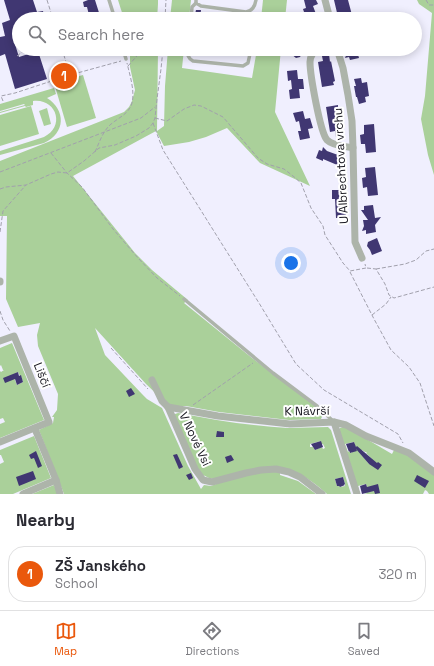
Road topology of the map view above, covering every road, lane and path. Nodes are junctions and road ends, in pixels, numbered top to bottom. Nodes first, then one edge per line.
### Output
1 (47, 0) edge
2 (109, 0) edge
3 (166, 0) edge
4 (256, 0) edge
5 (325, 0) edge
6 (426, 0) edge
7 (196, 1) edge
8 (434, 5) edge
9 (51, 12) edge
10 (113, 12) edge
11 (165, 12) edge
12 (192, 12) edge
13 (328, 12) edge
14 (64, 56) edge
15 (125, 56) edge
16 (136, 56) edge
17 (162, 56) edge
18 (188, 56) edge
19 (249, 56) edge
20 (311, 56) edge
21 (339, 56) edge
22 (126, 59) junction
23 (127, 66) junction
24 (70, 75) junction
25 (3, 101) dead end
26 (156, 106) junction
27 (155, 118) junction
28 (154, 123) junction
29 (104, 132) junction
30 (353, 148) junction
31 (95, 152) junction
32 (51, 153) junction
33 (0, 172) edge
34 (67, 174) junction
35 (26, 185) junction
36 (0, 189) edge
37 (0, 232) edge
38 (434, 249) edge
39 (362, 258) joint
40 (366, 268) junction
41 (376, 269) junction
42 (350, 270) junction
43 (434, 287) edge
44 (392, 297) junction
45 (184, 299) joint
46 (0, 310) edge
47 (372, 315) junction
48 (14, 336) junction
49 (0, 341) edge
50 (110, 348) dead end
51 (258, 360) junction
52 (152, 380) dead end
53 (152, 392) dead end
54 (168, 407) junction
55 (186, 410) junction
56 (334, 422) junction
57 (434, 426) edge
58 (35, 429) junction
59 (0, 442) edge
60 (409, 452) junction
61 (434, 472) edge
62 (56, 480) junction
63 (23, 494) edge
64 (60, 494) edge
65 (322, 494) edge
66 (357, 494) edge

1 - 9 path
2 - 10 lane
3 - 11 path
4 - 7 lane
5 - 13 street
6 - 8 path
7 - 12 lane
14 - 24 path
15 - 22 lane
16 - 23 path
17 - 26 path
18 - 19 lane
20 - 30 street
21 - 30 street, U Albrechtova vrchu
22 - 23 path
22 - 24 path
23 - 29 path
24 - 25 path
26 - 27 path
26 - 29 path
27 - 28 path
27 - 42 path
28 - 31 path
28 - 60 path
29 - 31 path
29 - 32 path
30 - 39 street, U Albrechtova vrchu
31 - 34 path
32 - 33 path
32 - 34 path
34 - 35 path
34 - 45 path
35 - 36 path
35 - 37 path
38 - 41 path
39 - 40 path
40 - 41 path
40 - 42 path
41 - 44 path
42 - 47 path
43 - 44 path
44 - 47 path
45 - 51 lane
46 - 48 path
47 - 57 path
48 - 49 street
48 - 58 street, Liščí
50 - 53 path
51 - 55 path
51 - 56 lane
52 - 54 street, V Nové Vsi
54 - 55 street, K Návrší
54 - 65 street, V Nové Vsi
55 - 56 street, K Návrší
56 - 60 street, K Návrší
56 - 66 street
58 - 59 street
58 - 62 street
60 - 61 street, K Návrší
62 - 63 street
62 - 64 street

